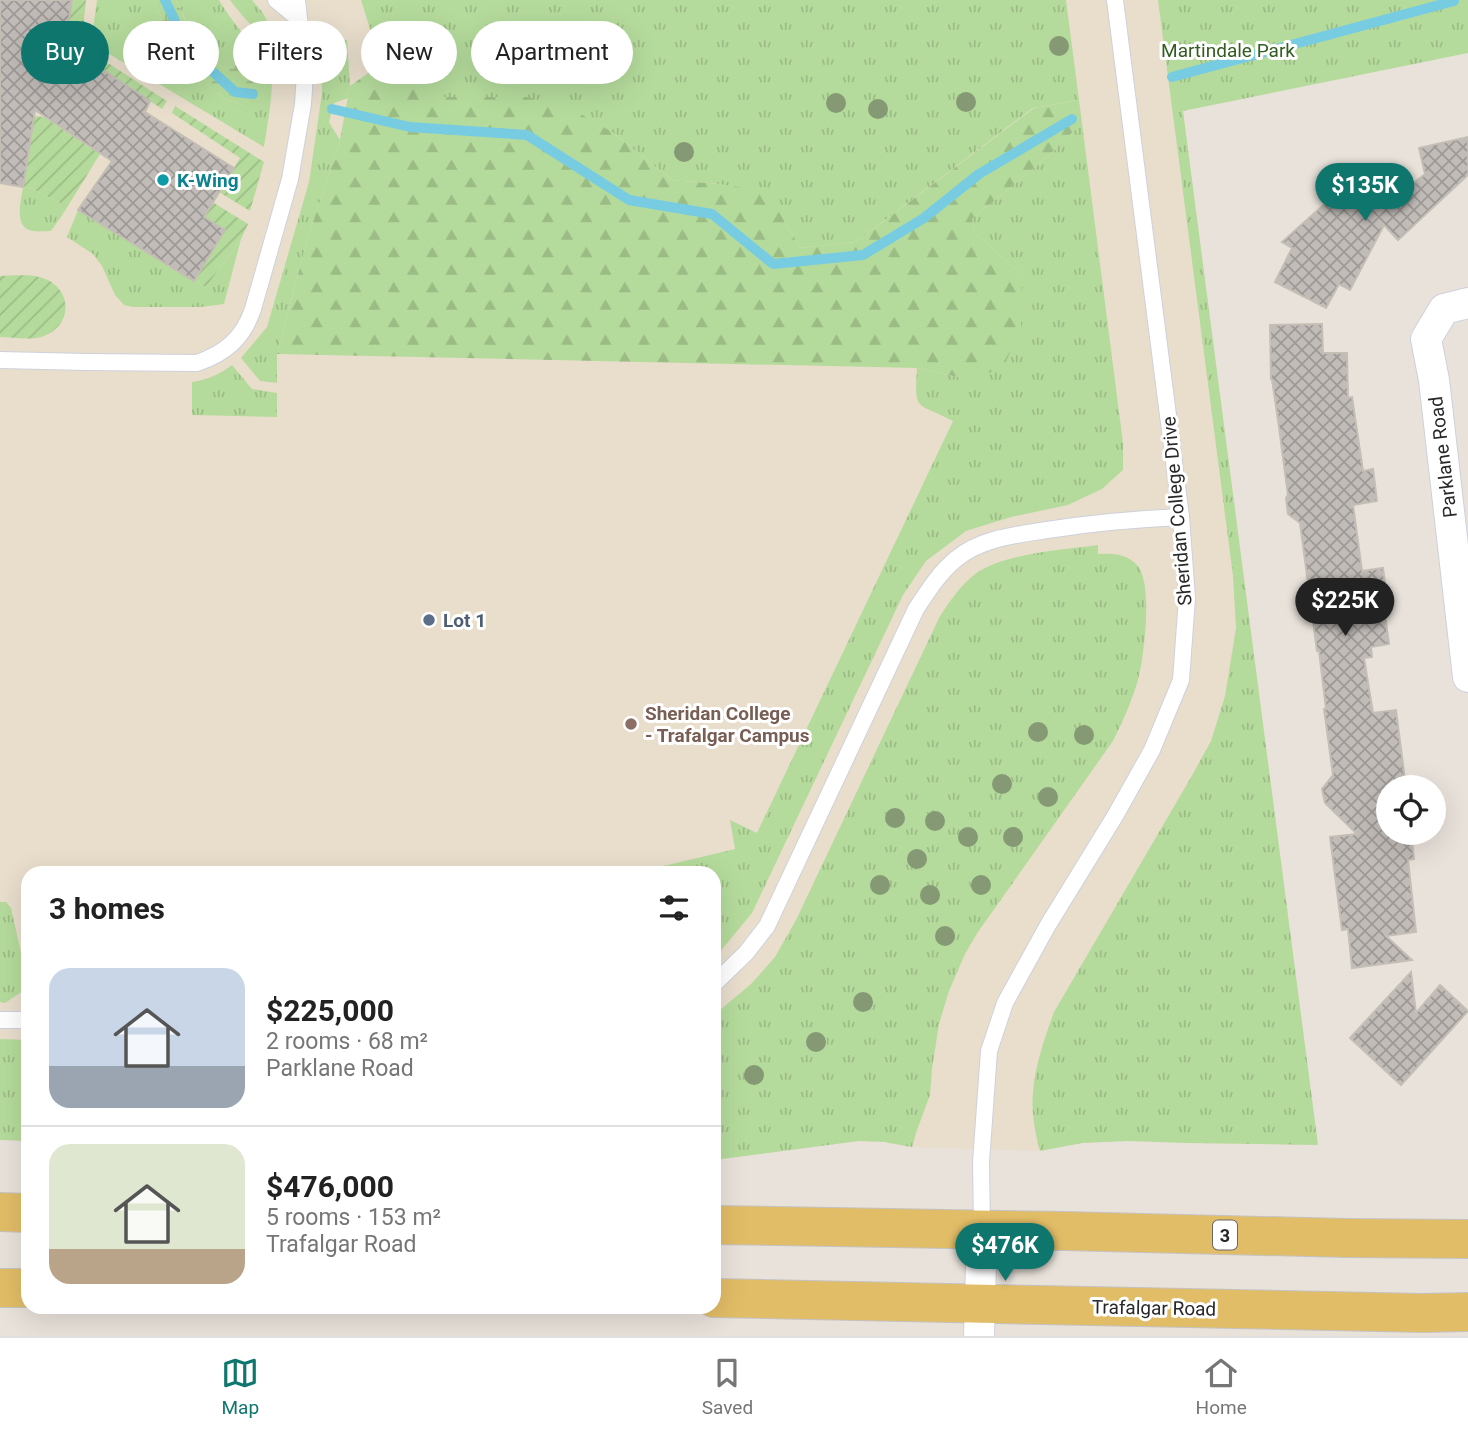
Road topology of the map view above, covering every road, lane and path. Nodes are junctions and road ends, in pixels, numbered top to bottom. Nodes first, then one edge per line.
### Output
1 (276, 0) edge
2 (297, 0) edge
3 (1115, 0) edge
4 (298, 18) junction
5 (1468, 303) edge
6 (0, 360) edge
7 (1181, 517) junction
8 (1468, 677) edge
9 (721, 978) edge
10 (0, 1020) edge
11 (21, 1020) edge
12 (0, 1212) edge
13 (21, 1213) edge
14 (721, 1225) edge
15 (982, 1229) junction
16 (1468, 1239) edge
17 (0, 1288) edge
18 (21, 1288) edge
19 (721, 1298) edge
20 (1468, 1312) edge
21 (979, 1320) edge

1 - 4 lane
2 - 4 lane
3 - 7 lane, Sheridan College Drive
4 - 6 lane
5 - 8 street, Parklane Road
7 - 9 lane
7 - 15 lane, Sheridan College Drive
10 - 11 lane
12 - 13 main road
14 - 15 main road, 3
15 - 16 main road, 3
15 - 21 street
17 - 18 main road
19 - 21 main road, Trafalgar Road
20 - 21 main road, Trafalgar Road

